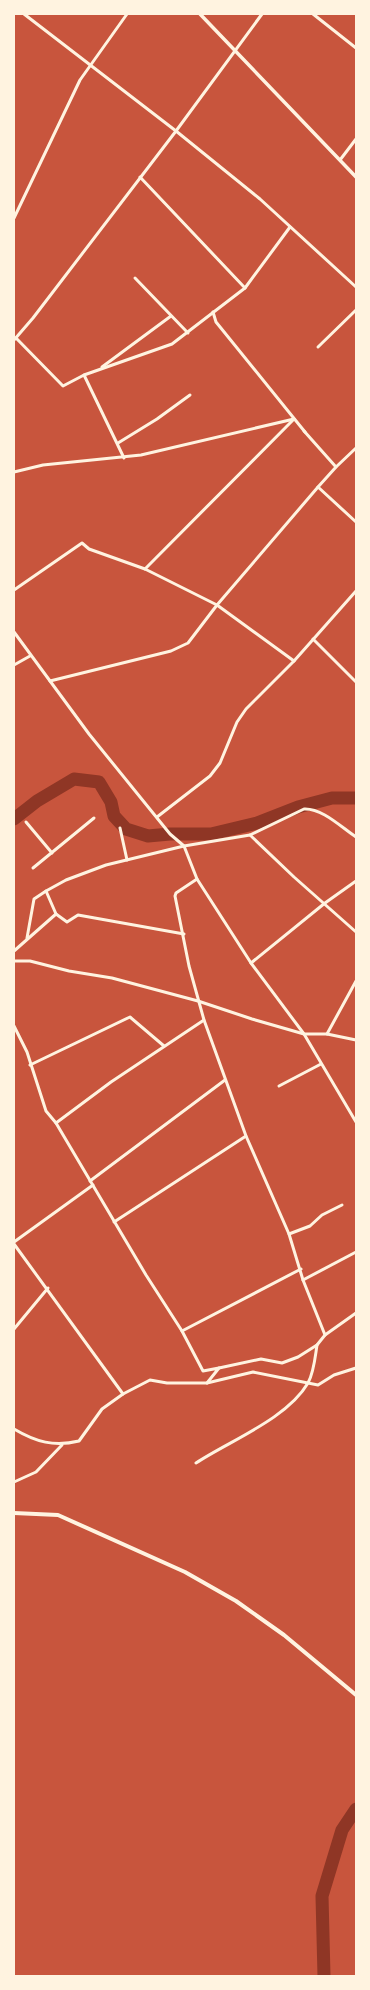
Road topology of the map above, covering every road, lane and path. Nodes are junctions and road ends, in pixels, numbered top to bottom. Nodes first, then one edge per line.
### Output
1 (24, 14) edge
2 (127, 14) edge
3 (200, 14) edge
4 (262, 14) edge
5 (313, 14) edge
6 (356, 48) edge
7 (235, 50) junction
8 (89, 65) junction
9 (176, 131) junction
10 (356, 139) edge
11 (340, 160) junction
12 (140, 177) junction
13 (356, 178) edge
14 (14, 218) edge
15 (290, 227) junction
16 (135, 278) dead end
17 (356, 287) edge
18 (245, 288) junction
19 (356, 310) edge
20 (213, 312) junction
21 (171, 316) junction
22 (188, 333) junction
23 (15, 339) edge
24 (318, 347) dead end
25 (98, 370) junction
26 (84, 375) junction
27 (190, 395) dead end
28 (294, 419) junction
29 (305, 432) junction
30 (118, 443) junction
31 (356, 448) edge
32 (124, 458) junction
33 (336, 467) junction
34 (14, 472) edge
35 (318, 487) junction
36 (356, 522) edge
37 (145, 569) junction
38 (14, 590) edge
39 (356, 590) edge
40 (217, 605) junction
41 (14, 632) edge
42 (313, 639) junction
43 (30, 656) junction
44 (294, 661) junction
45 (14, 665) edge
46 (50, 681) junction
47 (356, 682) edge
48 (157, 817) junction
49 (94, 818) dead end
50 (26, 822) dead end
51 (120, 828) dead end
52 (250, 835) junction
53 (356, 837) edge
54 (184, 846) junction
55 (52, 853) junction
56 (127, 860) junction
57 (33, 868) dead end
58 (197, 879) junction
59 (356, 881) edge
60 (46, 891) junction
61 (325, 903) junction
62 (56, 914) junction
63 (356, 932) edge
64 (184, 934) junction
65 (27, 940) junction
66 (14, 951) edge
67 (14, 961) edge
68 (251, 963) junction
69 (356, 981) edge
70 (198, 1001) junction
71 (204, 1020) junction
72 (14, 1026) edge
73 (304, 1034) junction
74 (327, 1034) junction
75 (356, 1040) edge
76 (164, 1046) junction
77 (321, 1064) junction
78 (30, 1065) junction
79 (225, 1080) junction
80 (279, 1086) dead end
81 (356, 1122) edge
82 (56, 1123) junction
83 (246, 1136) junction
84 (90, 1181) junction
85 (93, 1185) junction
86 (342, 1205) dead end
87 (114, 1222) junction
88 (289, 1234) junction
89 (14, 1243) edge
90 (356, 1252) edge
91 (301, 1269) junction
92 (303, 1280) junction
93 (48, 1288) junction
94 (356, 1313) edge
95 (14, 1329) edge
96 (182, 1331) junction
97 (325, 1335) junction
98 (317, 1345) junction
99 (219, 1368) junction
100 (356, 1368) edge
101 (207, 1383) junction
102 (308, 1383) junction
103 (122, 1394) junction
104 (14, 1429) edge
105 (62, 1445) junction
106 (196, 1463) dead end
107 (14, 1482) edge
108 (14, 1513) edge
109 (356, 1695) edge

1 - 8 street
2 - 8 street
3 - 7 street
4 - 7 street
5 - 6 street
7 - 9 street
7 - 11 street
8 - 9 street
8 - 14 street
9 - 12 street
9 - 15 street
10 - 11 street
11 - 13 street
12 - 18 street
12 - 23 street
15 - 17 street
15 - 18 street
16 - 21 street
18 - 20 street
19 - 24 street
20 - 22 street
20 - 29 street
21 - 22 street
21 - 25 street
22 - 25 street
23 - 26 street
25 - 26 street
26 - 30 street
27 - 30 street
28 - 29 street
28 - 32 street
28 - 37 street
29 - 33 street
30 - 32 street
31 - 33 street
32 - 34 street
33 - 35 street
35 - 36 street
35 - 40 street
37 - 38 street
37 - 40 street
39 - 42 street
40 - 44 street
40 - 46 street
41 - 43 street
42 - 44 street
42 - 47 street
43 - 45 street
43 - 46 street
44 - 48 street
46 - 48 street
48 - 54 street
49 - 55 street
50 - 55 street
51 - 56 street
52 - 53 street
52 - 54 street
52 - 61 street
54 - 56 street
54 - 58 street
55 - 57 street
56 - 60 street
58 - 64 street
58 - 68 street
59 - 61 street
60 - 62 street
60 - 65 street
61 - 63 street
61 - 68 street
62 - 64 street
62 - 65 street
64 - 70 street
65 - 66 street
67 - 70 street
68 - 73 street
69 - 74 street
70 - 71 street
70 - 73 street
71 - 76 street
71 - 79 street
72 - 78 street
73 - 74 street
73 - 77 street
74 - 75 street
76 - 78 street
76 - 82 street
77 - 80 street
77 - 81 street
78 - 82 street
79 - 83 street
79 - 84 street
82 - 84 street
83 - 87 street
83 - 88 street
84 - 85 street
85 - 87 street
85 - 89 street
86 - 88 street
87 - 96 street
88 - 91 street
89 - 93 street
90 - 92 street
91 - 92 street
91 - 96 street
92 - 97 street
93 - 95 street
93 - 103 street
94 - 97 street
96 - 99 street
97 - 98 street
98 - 99 street
98 - 102 street
99 - 101 street
100 - 102 street
101 - 102 street
101 - 103 street
102 - 106 street
103 - 105 street
104 - 105 street
105 - 107 street
108 - 109 main road

